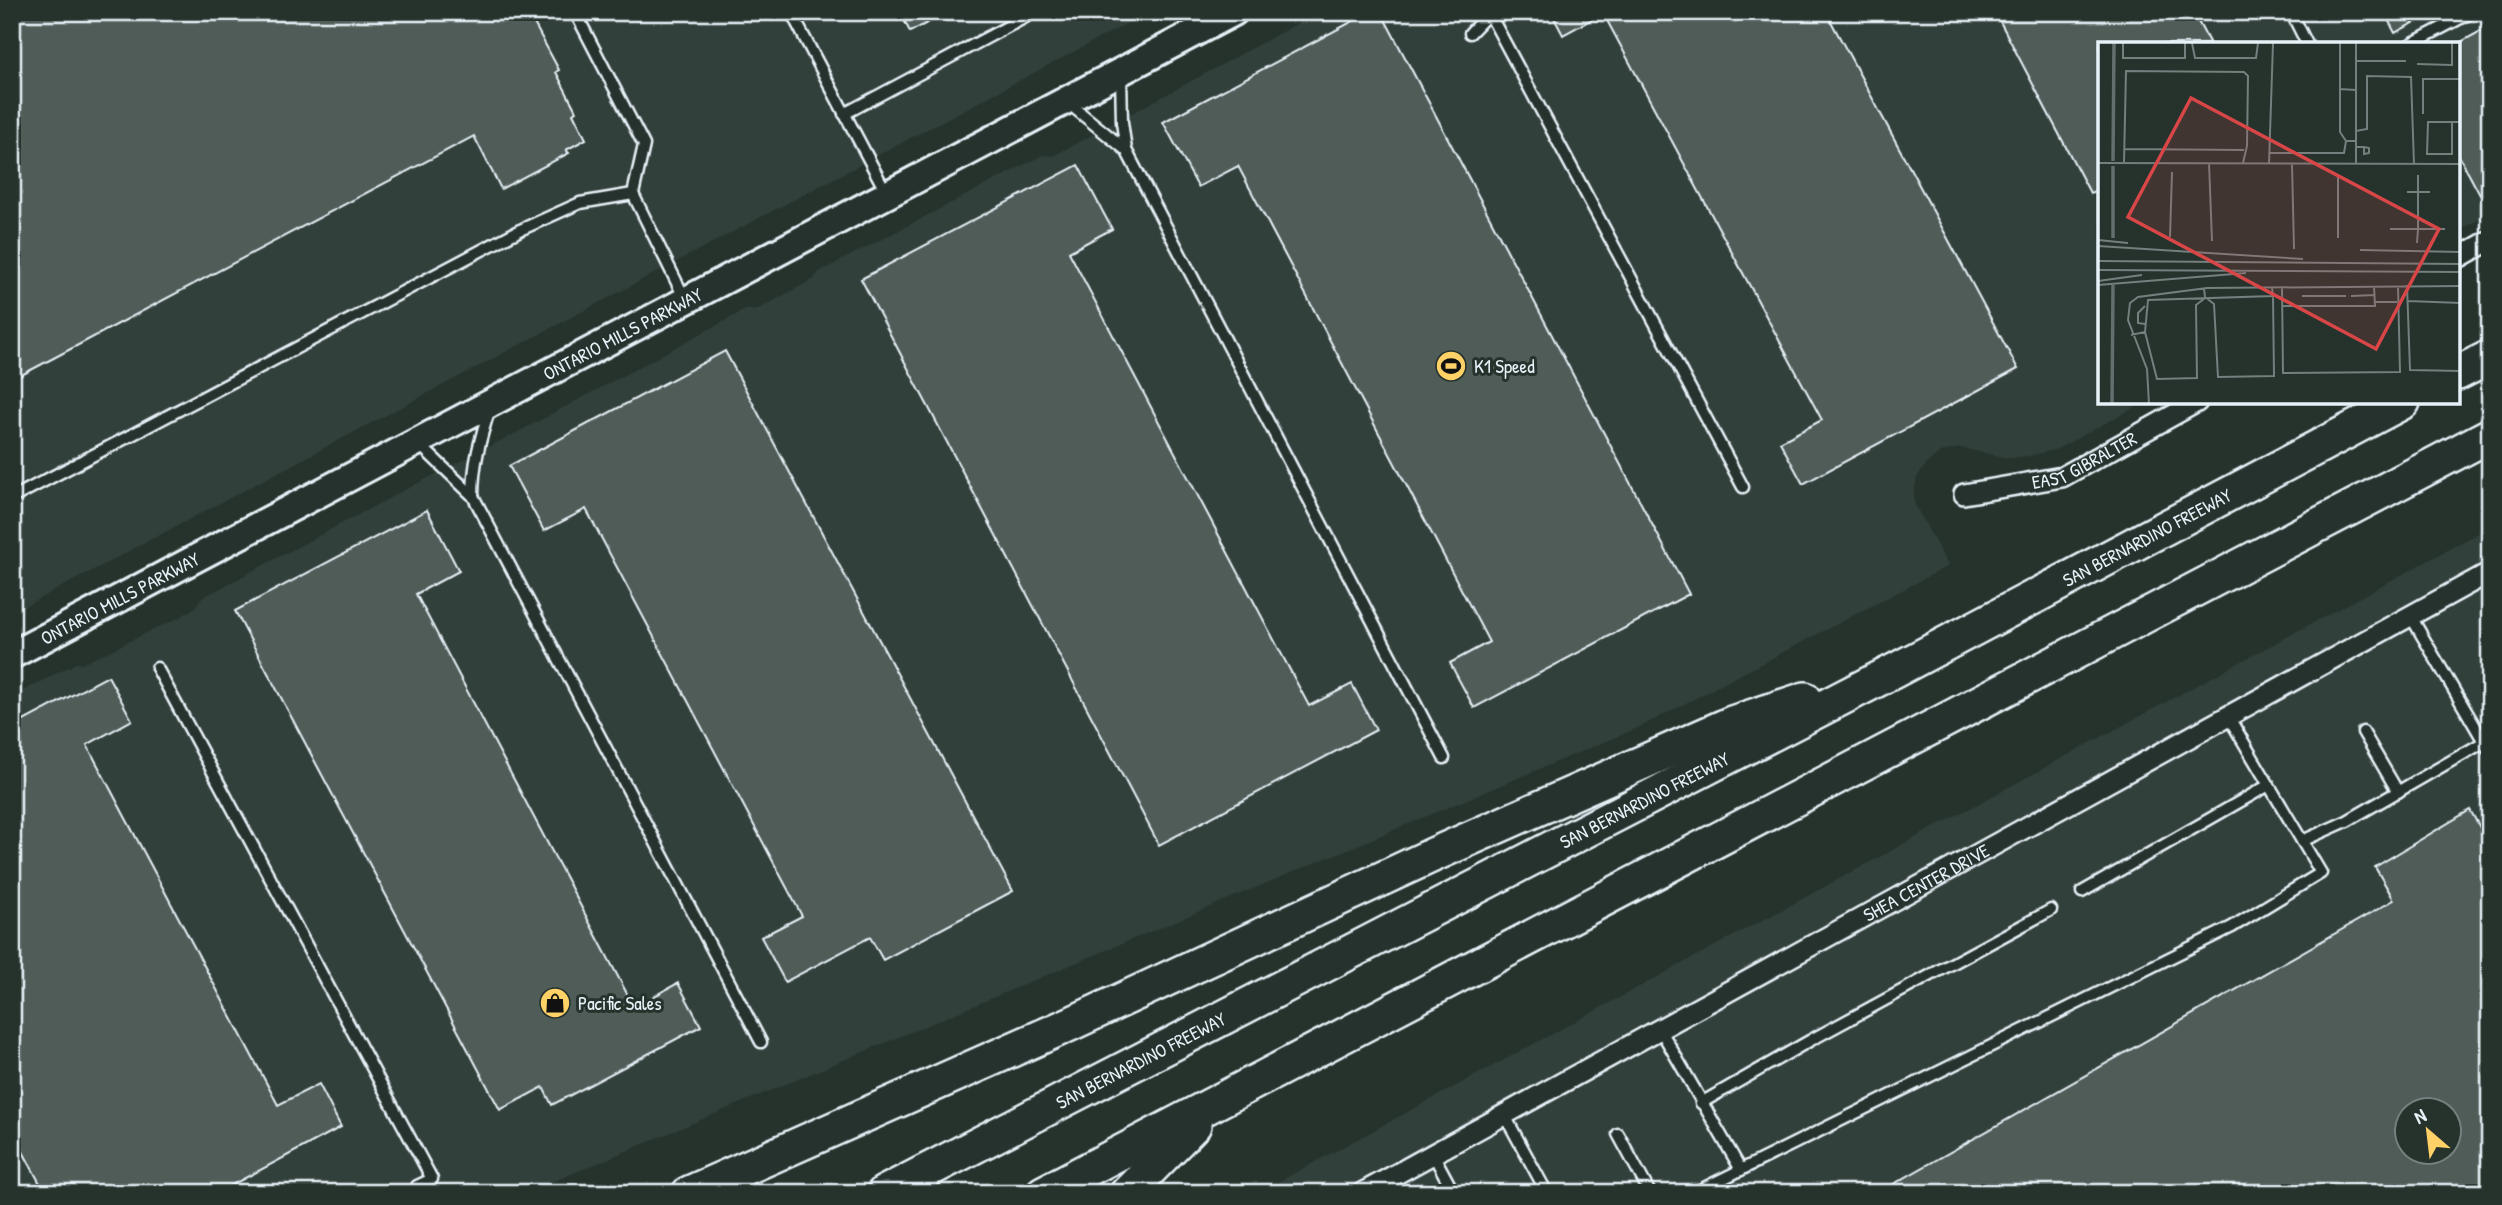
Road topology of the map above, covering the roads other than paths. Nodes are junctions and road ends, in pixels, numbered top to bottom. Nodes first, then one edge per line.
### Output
1 (575, 12) edge
2 (791, 12) edge
3 (1035, 12) edge
4 (1234, 12) edge
5 (2291, 12) edge
6 (2472, 12) edge
7 (1490, 13) edge
8 (1470, 33) dead end
9 (2306, 42) edge
10 (2415, 42) edge
11 (1121, 72) junction
12 (1065, 101) junction
13 (844, 114) junction
14 (1126, 150) junction
15 (633, 194) junction
16 (887, 195) junction
17 (2490, 240) edge
18 (2460, 257) edge
19 (686, 301) junction
20 (2490, 357) edge
21 (2460, 372) edge
22 (492, 403) junction
23 (2193, 404) edge
24 (2399, 404) edge
25 (2490, 435) edge
26 (417, 442) junction
27 (1744, 487) dead end
28 (1964, 494) dead end
29 (473, 496) junction
30 (12, 498) edge
31 (2488, 578) edge
32 (2410, 615) junction
33 (12, 655) edge
34 (157, 668) dead end
35 (1894, 671) junction
36 (2228, 716) junction
37 (2363, 732) dead end
38 (2484, 742) junction
39 (2490, 752) edge
40 (1444, 758) dead end
41 (2269, 785) junction
42 (2398, 792) junction
43 (2302, 841) junction
44 (2082, 892) dead end
45 (2051, 910) dead end
46 (1660, 1029) junction
47 (761, 1042) dead end
48 (1217, 1101) junction
49 (1701, 1103) junction
50 (1504, 1114) junction
51 (1618, 1134) dead end
52 (1433, 1154) junction
53 (1741, 1170) junction
54 (417, 1185) dead end
55 (689, 1193) edge
56 (884, 1193) edge
57 (1043, 1193) edge
58 (1127, 1193) edge
59 (1362, 1193) edge
60 (1454, 1193) edge
61 (1547, 1193) edge
62 (1650, 1193) edge
63 (1694, 1193) edge

1 - 15 lane
2 - 13 lane
3 - 13 lane
4 - 11 main road, ONTARIO MILLS PARKWAY
5 - 9 lane
6 - 10 lane
7 - 8 lane
7 - 27 lane
11 - 12 main road, ONTARIO MILLS PARKWAY
11 - 14 lane
12 - 14 lane
12 - 16 main road, ONTARIO MILLS PARKWAY
13 - 16 lane
14 - 40 lane
15 - 19 lane
15 - 30 lane
16 - 19 main road, ONTARIO MILLS PARKWAY
17 - 18 street
19 - 22 main road, ONTARIO MILLS PARKWAY
20 - 21 highway
22 - 26 main road, ONTARIO MILLS PARKWAY
22 - 29 lane
23 - 28 street, EAST GIBRALTER
24 - 35 highway, SAN BERNARDINO FREEWAY
25 - 48 highway
26 - 29 lane
26 - 33 main road, ONTARIO MILLS PARKWAY
29 - 47 lane
31 - 32 street, SHEA CENTER DRIVE
32 - 36 street, SHEA CENTER DRIVE
32 - 38 lane
34 - 54 lane
35 - 55 highway
35 - 56 highway, SAN BERNARDINO FREEWAY
36 - 41 lane
36 - 46 street, SHEA CENTER DRIVE
37 - 42 lane
38 - 39 lane
38 - 42 lane
41 - 43 lane
41 - 44 lane
42 - 43 lane
43 - 53 lane
45 - 49 lane
46 - 49 lane
46 - 50 street, SHEA CENTER DRIVE
48 - 57 highway
48 - 58 highway
49 - 53 lane
50 - 52 street, SHEA CENTER DRIVE
50 - 61 lane
51 - 62 lane
52 - 59 street, SHEA CENTER DRIVE
52 - 60 lane
53 - 63 lane

